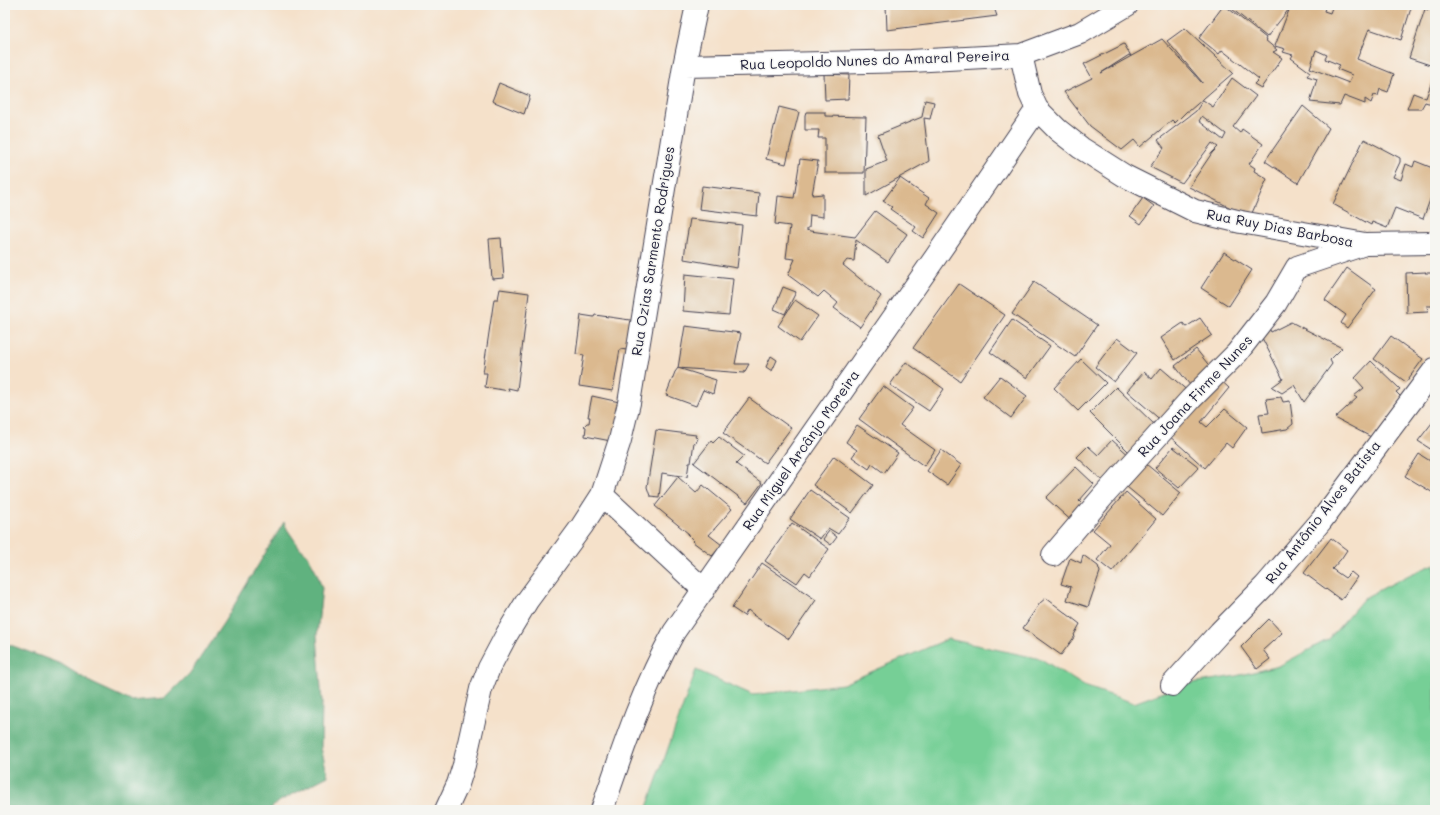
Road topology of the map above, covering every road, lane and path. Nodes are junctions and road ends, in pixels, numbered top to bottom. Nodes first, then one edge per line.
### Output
1 (697, 5) edge
2 (1127, 5) edge
3 (1021, 55) junction
4 (684, 66) junction
5 (1037, 109) junction
6 (1435, 243) edge
7 (1365, 244) junction
8 (1435, 369) edge
9 (602, 495) junction
10 (1053, 555) dead end
11 (704, 590) junction
12 (1172, 685) dead end
13 (446, 810) edge
14 (602, 810) edge

1 - 4 street, Rua Ozias Sarmento Rodrigues
2 - 3 street, Rua Leopoldo Nunes do Amaral Pereira
3 - 4 street, Rua Leopoldo Nunes do Amaral Pereira
3 - 5 street
4 - 9 street, Rua Ozias Sarmento Rodrigues
5 - 7 street, Rua Ruy Dias Barbosa
5 - 11 street, Rua Miguel Arcânjo Moreira
6 - 7 street, Rua Ruy Dias Barbosa
7 - 10 street, Rua Joana Firme Nunes
8 - 12 street, Rua Antônio Alves Batista
9 - 11 street
9 - 13 street
11 - 14 street, Rua Miguel Arcânjo Moreira

